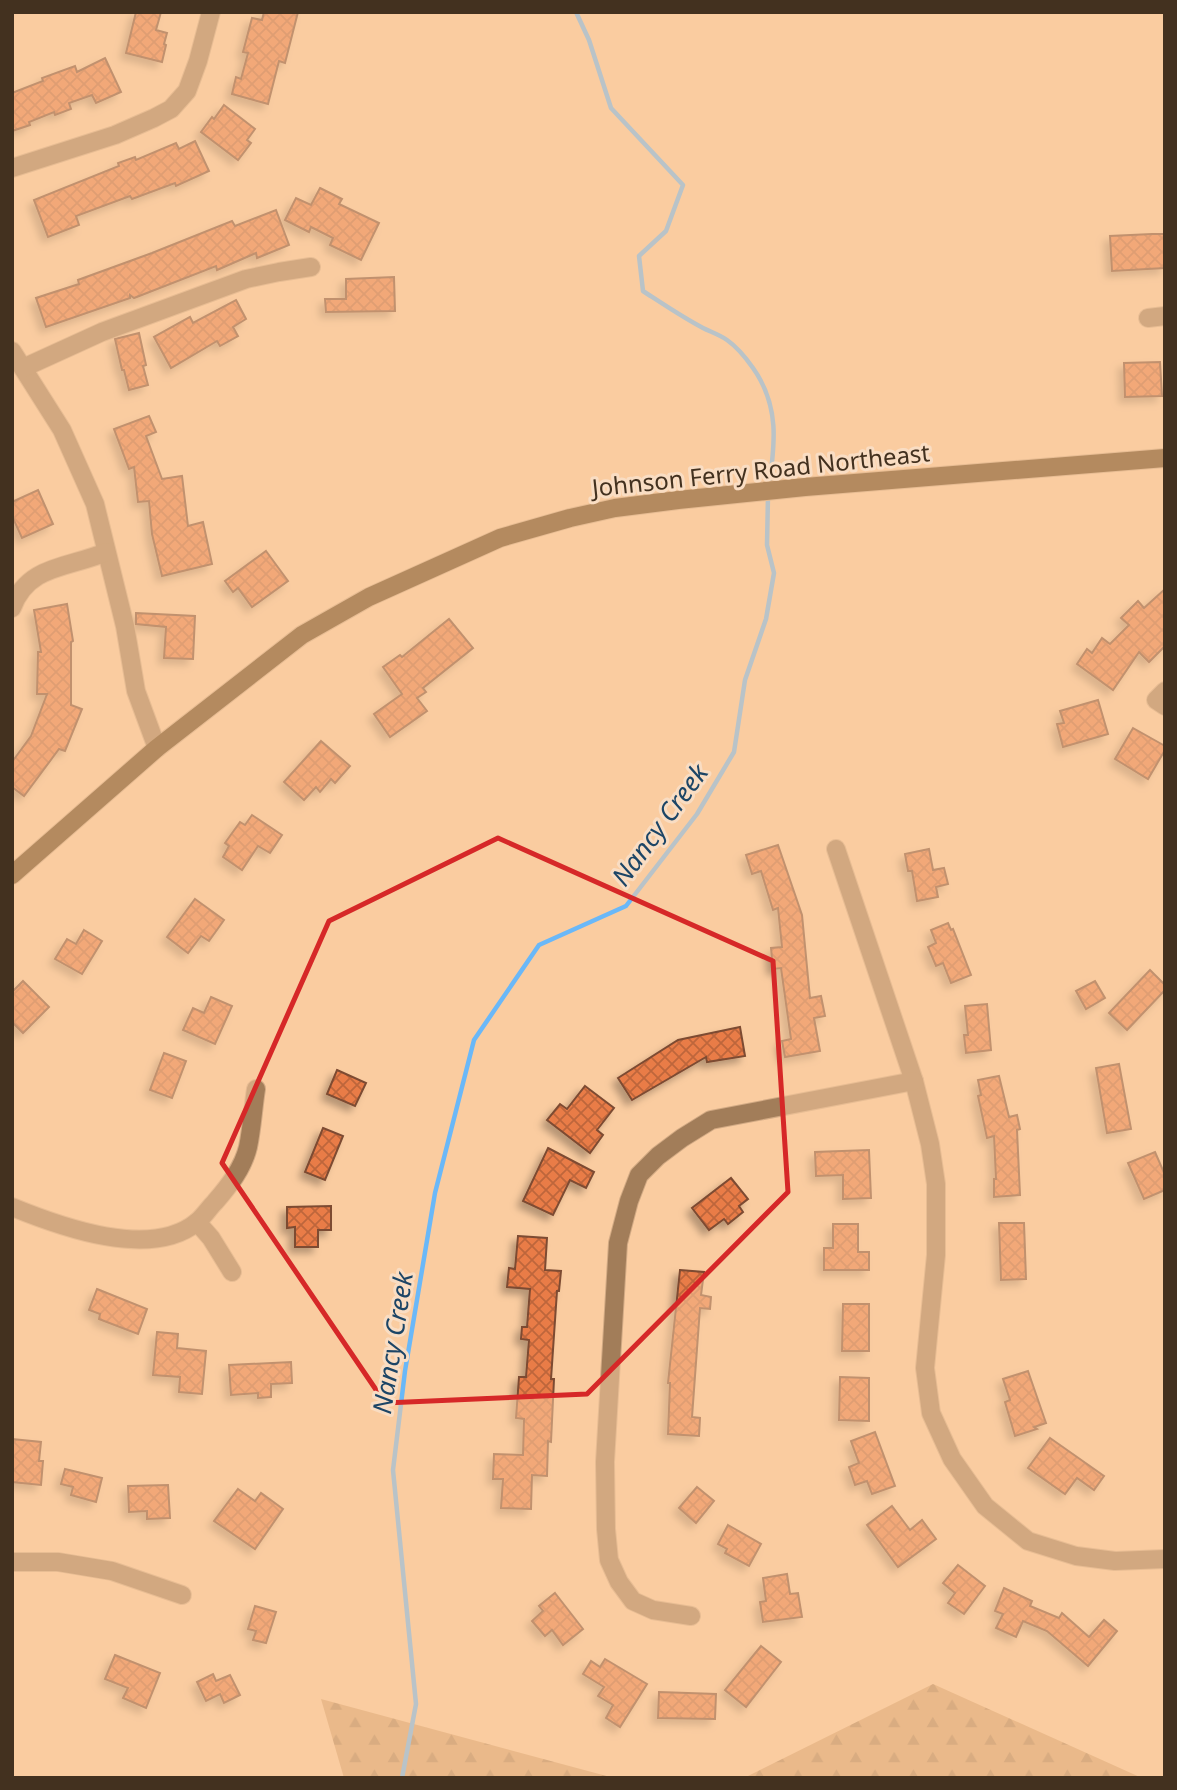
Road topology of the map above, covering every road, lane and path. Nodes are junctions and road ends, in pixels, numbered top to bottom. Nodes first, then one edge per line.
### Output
1 (211, 12) edge
2 (12, 168) edge
3 (311, 267) dead end
4 (12, 352) edge
5 (23, 368) junction
6 (1165, 458) edge
7 (106, 552) junction
8 (12, 608) edge
9 (1165, 691) edge
10 (1165, 706) edge
11 (157, 748) junction
12 (836, 849) dead end
13 (12, 875) edge
14 (914, 1081) junction
15 (256, 1089) dead end
16 (12, 1207) edge
17 (197, 1222) junction
18 (232, 1272) dead end
19 (1165, 1559) edge
20 (12, 1562) edge
21 (182, 1595) dead end
22 (691, 1616) dead end

1 - 2 street
3 - 5 street
4 - 5 street
5 - 7 street
6 - 11 main road, Johnson Ferry Road Northeast
7 - 8 street
7 - 11 street
9 - 10 street
11 - 13 main road, Johnson Ferry Road Northeast
12 - 14 street
14 - 19 street
14 - 22 street
15 - 17 street
16 - 17 street
17 - 18 street
20 - 21 street

